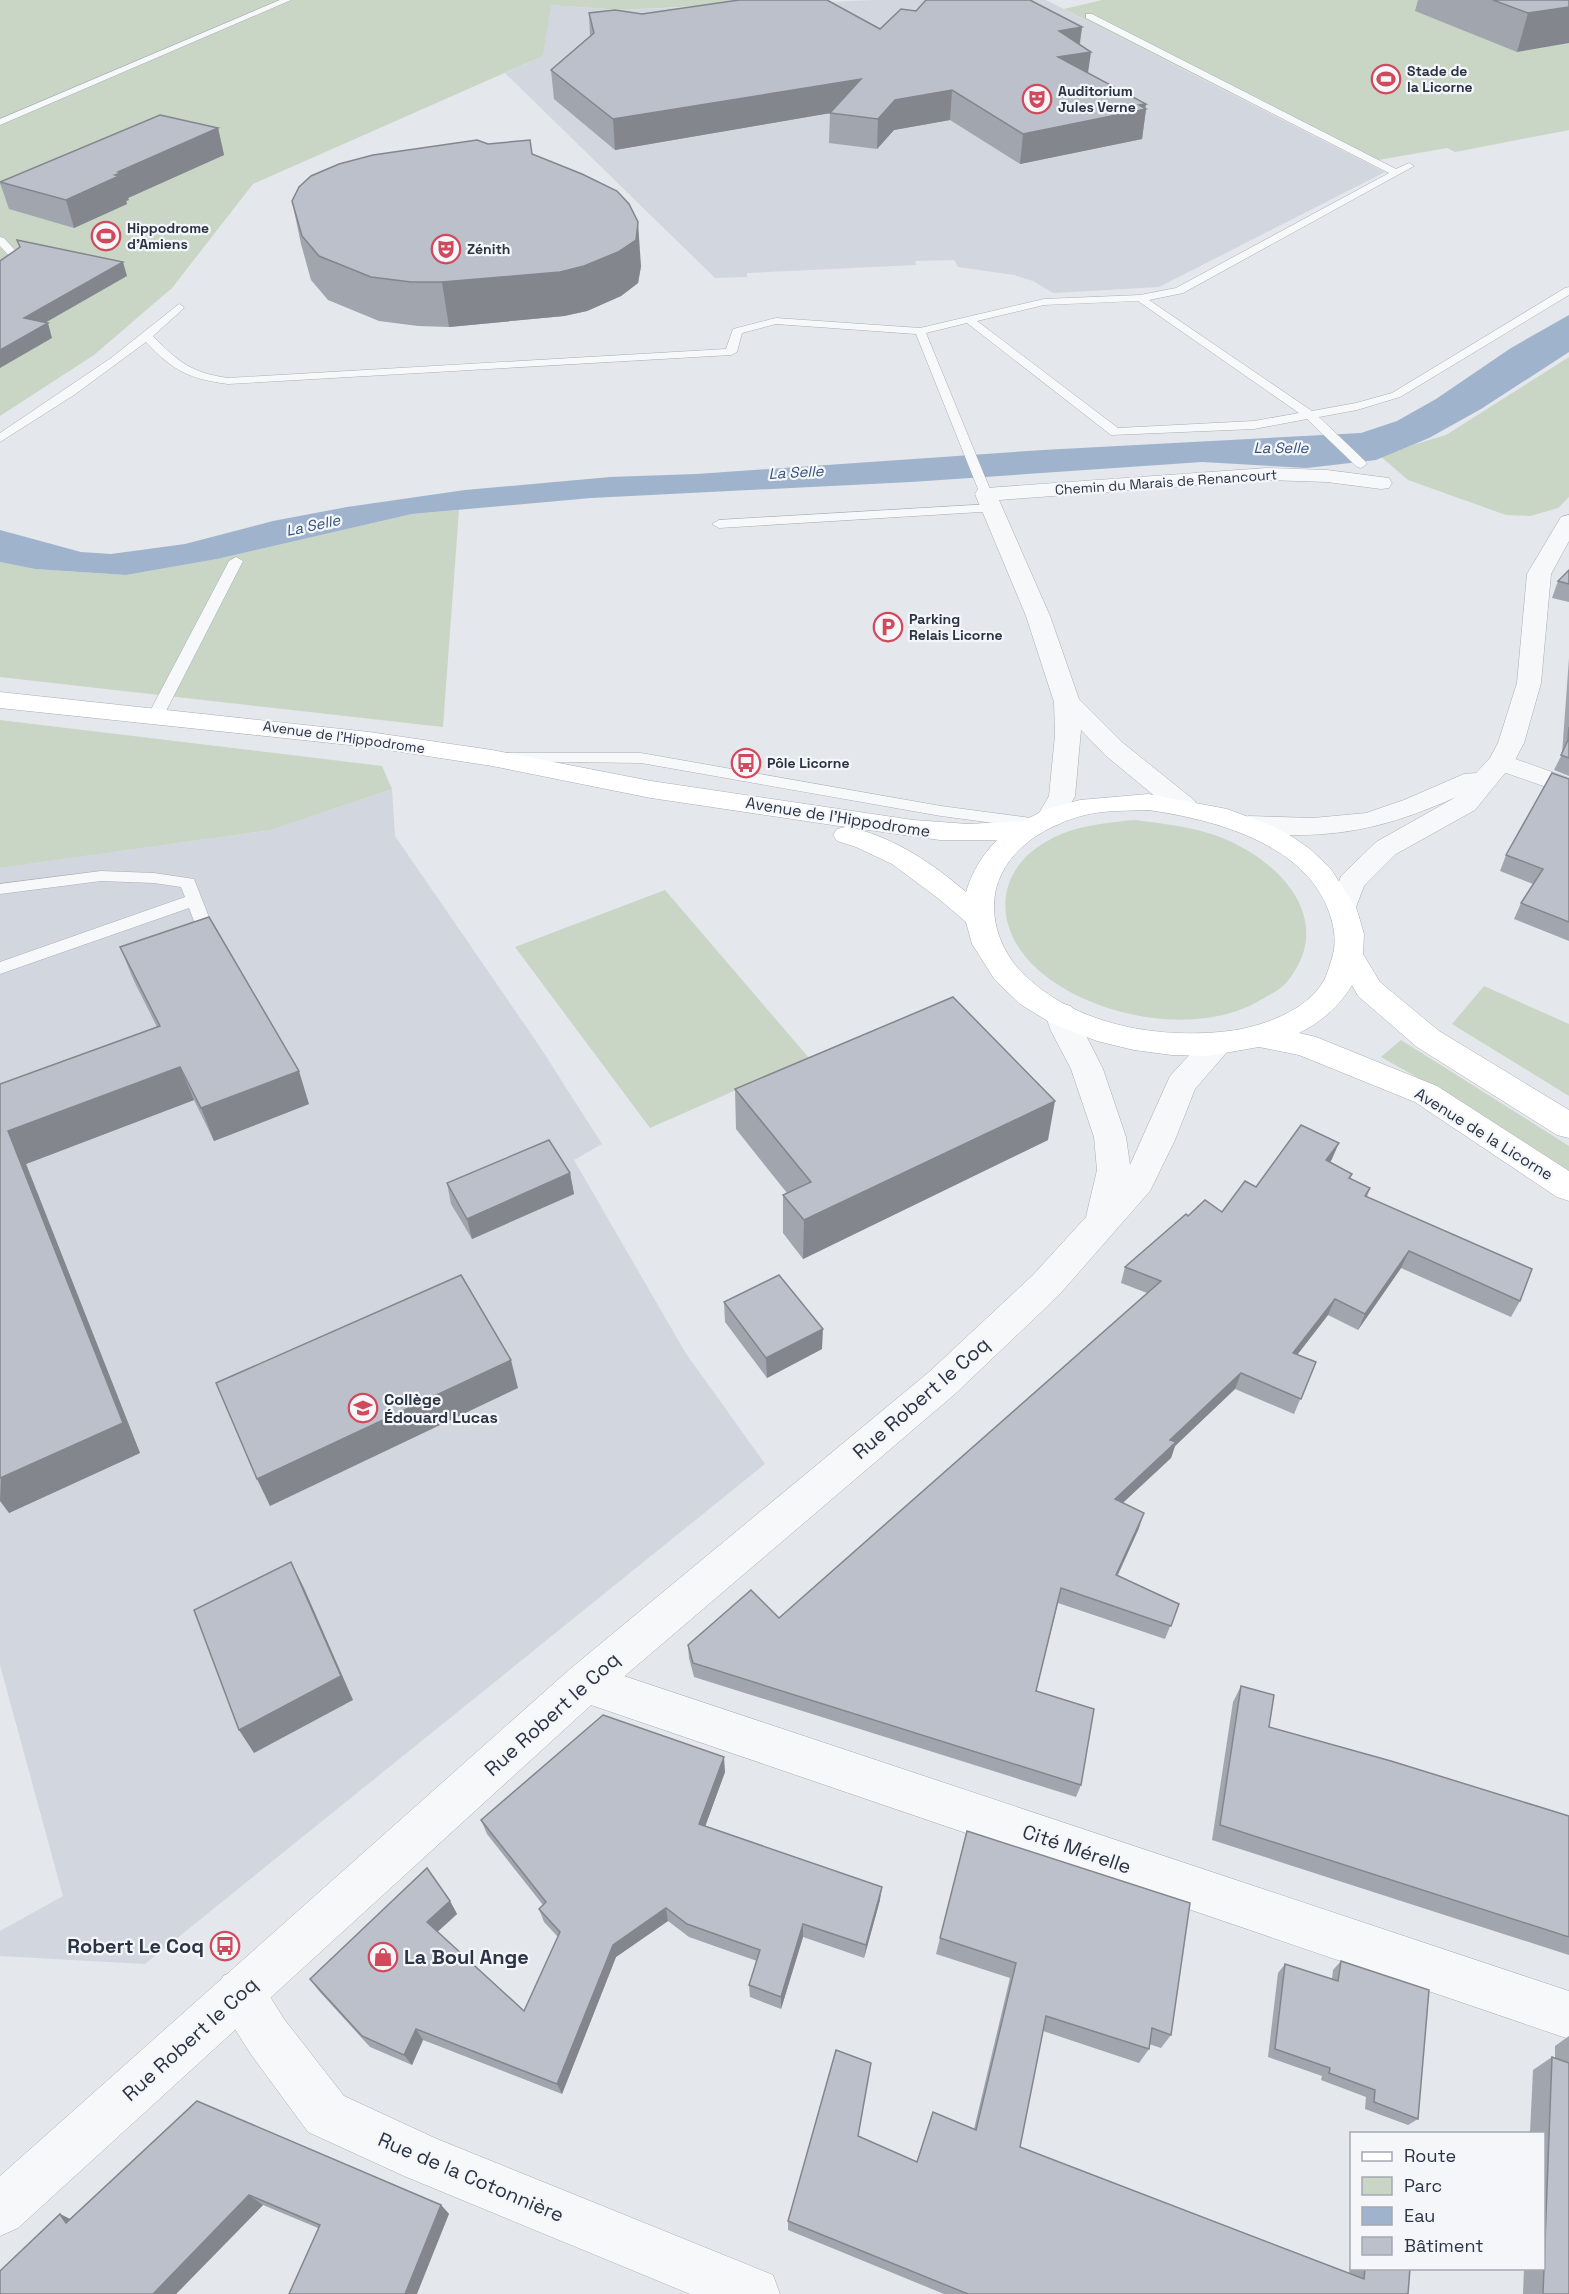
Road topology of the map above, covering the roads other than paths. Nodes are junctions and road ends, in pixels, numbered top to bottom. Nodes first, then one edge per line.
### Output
1 (287, 0) edge
2 (1089, 16) dead end
3 (0, 122) edge
4 (1409, 166) dead end
5 (1396, 173) junction
6 (0, 240) edge
7 (0, 273) edge
8 (1569, 290) edge
9 (1140, 298) junction
10 (179, 307) dead end
11 (969, 320) junction
12 (920, 331) junction
13 (148, 337) junction
14 (1310, 416) junction
15 (0, 438) edge
16 (1361, 464) dead end
17 (1381, 483) dead end
18 (986, 494) junction
19 (1569, 522) edge
20 (718, 524) dead end
21 (1562, 546) edge
22 (236, 561) dead end
23 (0, 700) edge
24 (1067, 702) junction
25 (156, 715) junction
26 (492, 758) junction
27 (1495, 768) junction
28 (1569, 787) edge
29 (685, 795) junction
30 (1184, 806) junction
31 (1039, 824) junction
32 (1249, 825) junction
33 (0, 889) edge
34 (194, 900) junction
35 (1343, 908) junction
36 (979, 918) junction
37 (205, 930) edge
38 (1349, 955) junction
39 (0, 968) edge
40 (1060, 1014) junction
41 (1262, 1036) junction
42 (1217, 1045) junction
43 (1569, 1126) edge
44 (1569, 1188) edge
45 (1103, 1220) junction
46 (585, 1683) junction
47 (240, 1993) junction
48 (1569, 2015) edge
49 (0, 2210) edge
50 (754, 2294) edge

1 - 3 lane
2 - 5 lane
4 - 5 lane
5 - 9 lane
6 - 7 lane
8 - 14 lane
9 - 11 lane
9 - 14 lane
10 - 13 lane
11 - 12 lane
11 - 14 lane
12 - 13 lane
12 - 18 lane
13 - 15 lane
14 - 16 lane
17 - 18 street, Chemin du Marais de Renancourt
18 - 20 lane
18 - 24 street
19 - 21 street
21 - 27 street
22 - 25 lane
23 - 25 main road, Avenue de l'Hippodrome
24 - 30 street
24 - 31 street
25 - 26 main road, Avenue de l'Hippodrome
26 - 29 main road, Avenue de l'Hippodrome
26 - 31 lane
27 - 28 street
27 - 32 street
27 - 35 street
29 - 31 main road, Avenue de l'Hippodrome
29 - 36 main road, Avenue de l'Hippodrome
30 - 31 main road
30 - 32 main road
31 - 36 main road
32 - 35 main road
33 - 34 lane
34 - 37 lane
34 - 39 lane
35 - 38 main road
36 - 40 main road
38 - 41 main road
38 - 43 main road
40 - 42 main road
40 - 45 street, Rue Robert le Coq
41 - 42 main road
41 - 44 main road, Avenue de la Licorne
42 - 45 street, Rue Robert le Coq
45 - 46 street, Rue Robert le Coq
46 - 47 street, Rue Robert le Coq
46 - 48 street, Cité Mérelle
47 - 49 street, Rue Robert le Coq
47 - 50 street, Rue de la Cotonnière

